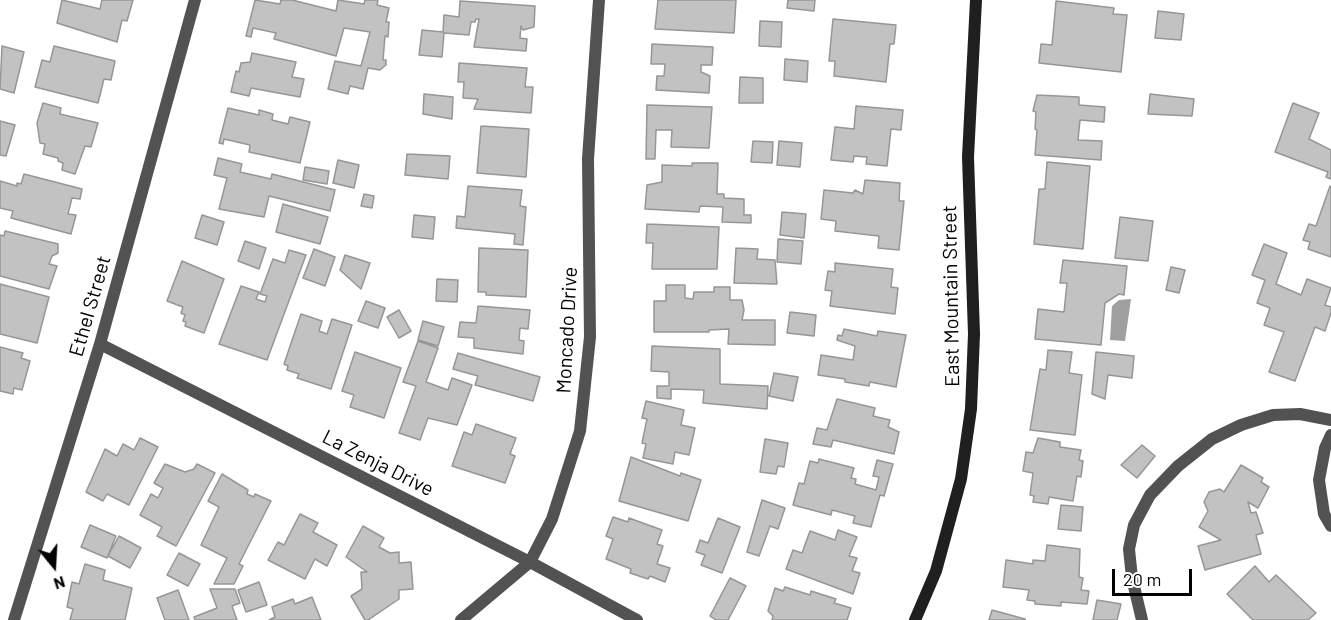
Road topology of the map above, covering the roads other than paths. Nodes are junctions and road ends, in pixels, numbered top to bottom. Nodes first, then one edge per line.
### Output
1 (195, 0) edge
2 (599, 0) edge
3 (975, 0) edge
4 (100, 344) junction
5 (1331, 420) edge
6 (1331, 435) edge
7 (1331, 526) edge
8 (530, 561) junction
9 (14, 620) edge
10 (461, 620) edge
11 (637, 620) edge
12 (915, 620) edge
13 (1142, 620) edge

1 - 4 street, Ethel Street
2 - 8 street, Moncado Drive
3 - 12 street, East Mountain Street
4 - 8 street, La Zenja Drive
4 - 9 street, Ethel Street
5 - 13 street
6 - 7 street
8 - 10 street, Moncado Drive
8 - 11 street, La Zenja Drive

